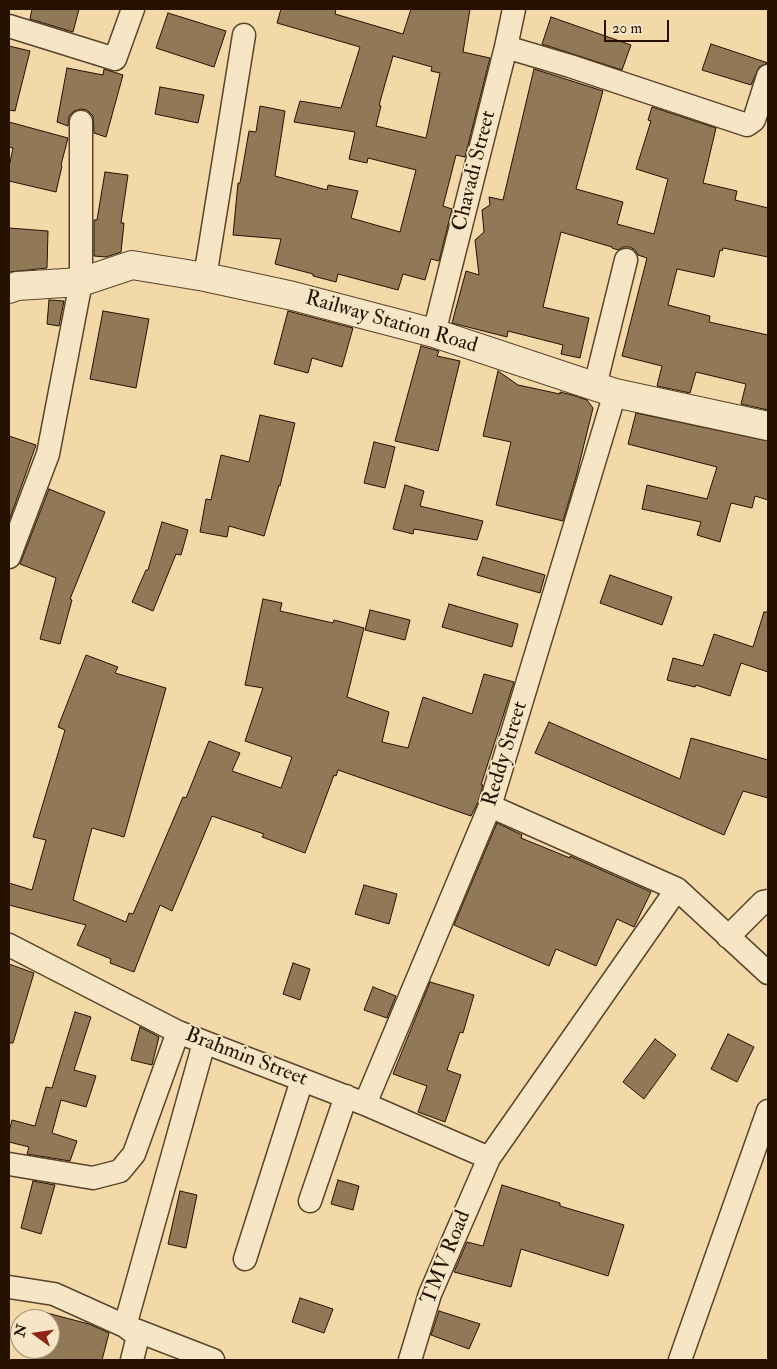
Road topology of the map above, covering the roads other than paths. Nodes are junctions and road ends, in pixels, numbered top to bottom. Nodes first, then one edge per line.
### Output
1 (10, 9) edge
2 (133, 9) edge
3 (514, 9) edge
4 (9, 16) edge
5 (9, 26) edge
6 (244, 35) dead end
7 (506, 47) junction
8 (768, 76) edge
9 (81, 122) dead end
10 (626, 260) dead end
11 (205, 277) junction
12 (82, 282) junction
13 (9, 289) edge
14 (434, 333) junction
15 (605, 390) junction
16 (768, 426) edge
17 (9, 557) edge
18 (490, 806) junction
19 (677, 889) junction
20 (768, 901) edge
21 (728, 937) junction
22 (9, 945) edge
23 (768, 973) edge
24 (178, 1032) junction
25 (204, 1043) junction
26 (302, 1080) junction
27 (355, 1100) junction
28 (768, 1111) edge
29 (489, 1158) junction
30 (9, 1164) edge
31 (310, 1200) dead end
32 (245, 1260) dead end
33 (9, 1288) edge
34 (125, 1326) junction
35 (132, 1360) edge
36 (213, 1360) edge
37 (410, 1360) edge
38 (680, 1360) edge

1 - 4 street
2 - 5 street
3 - 7 street, Chavadi Street
6 - 11 street
7 - 8 street
7 - 14 street, Chavadi Street
9 - 12 street
10 - 15 street, Reddy Street
11 - 12 street, Railway Station Road
11 - 14 street, Railway Station Road
12 - 13 street, Railway Station Road
12 - 17 street
14 - 15 street, Railway Station Road
15 - 16 street, Railway Station Road
15 - 18 street, Reddy Street
18 - 19 street
18 - 27 street, Reddy Street
19 - 21 street
19 - 29 street, TMV Road
20 - 21 street
21 - 23 street
22 - 24 street, Brahmin Street
24 - 25 street, Brahmin Street
24 - 30 street
25 - 26 street, Brahmin Street
25 - 34 street
26 - 27 street, Brahmin Street
26 - 32 street
27 - 29 street, Brahmin Street
27 - 31 street, Reddy Street
28 - 38 street
29 - 37 street, TMV Road
33 - 34 street
34 - 35 street
34 - 36 street

